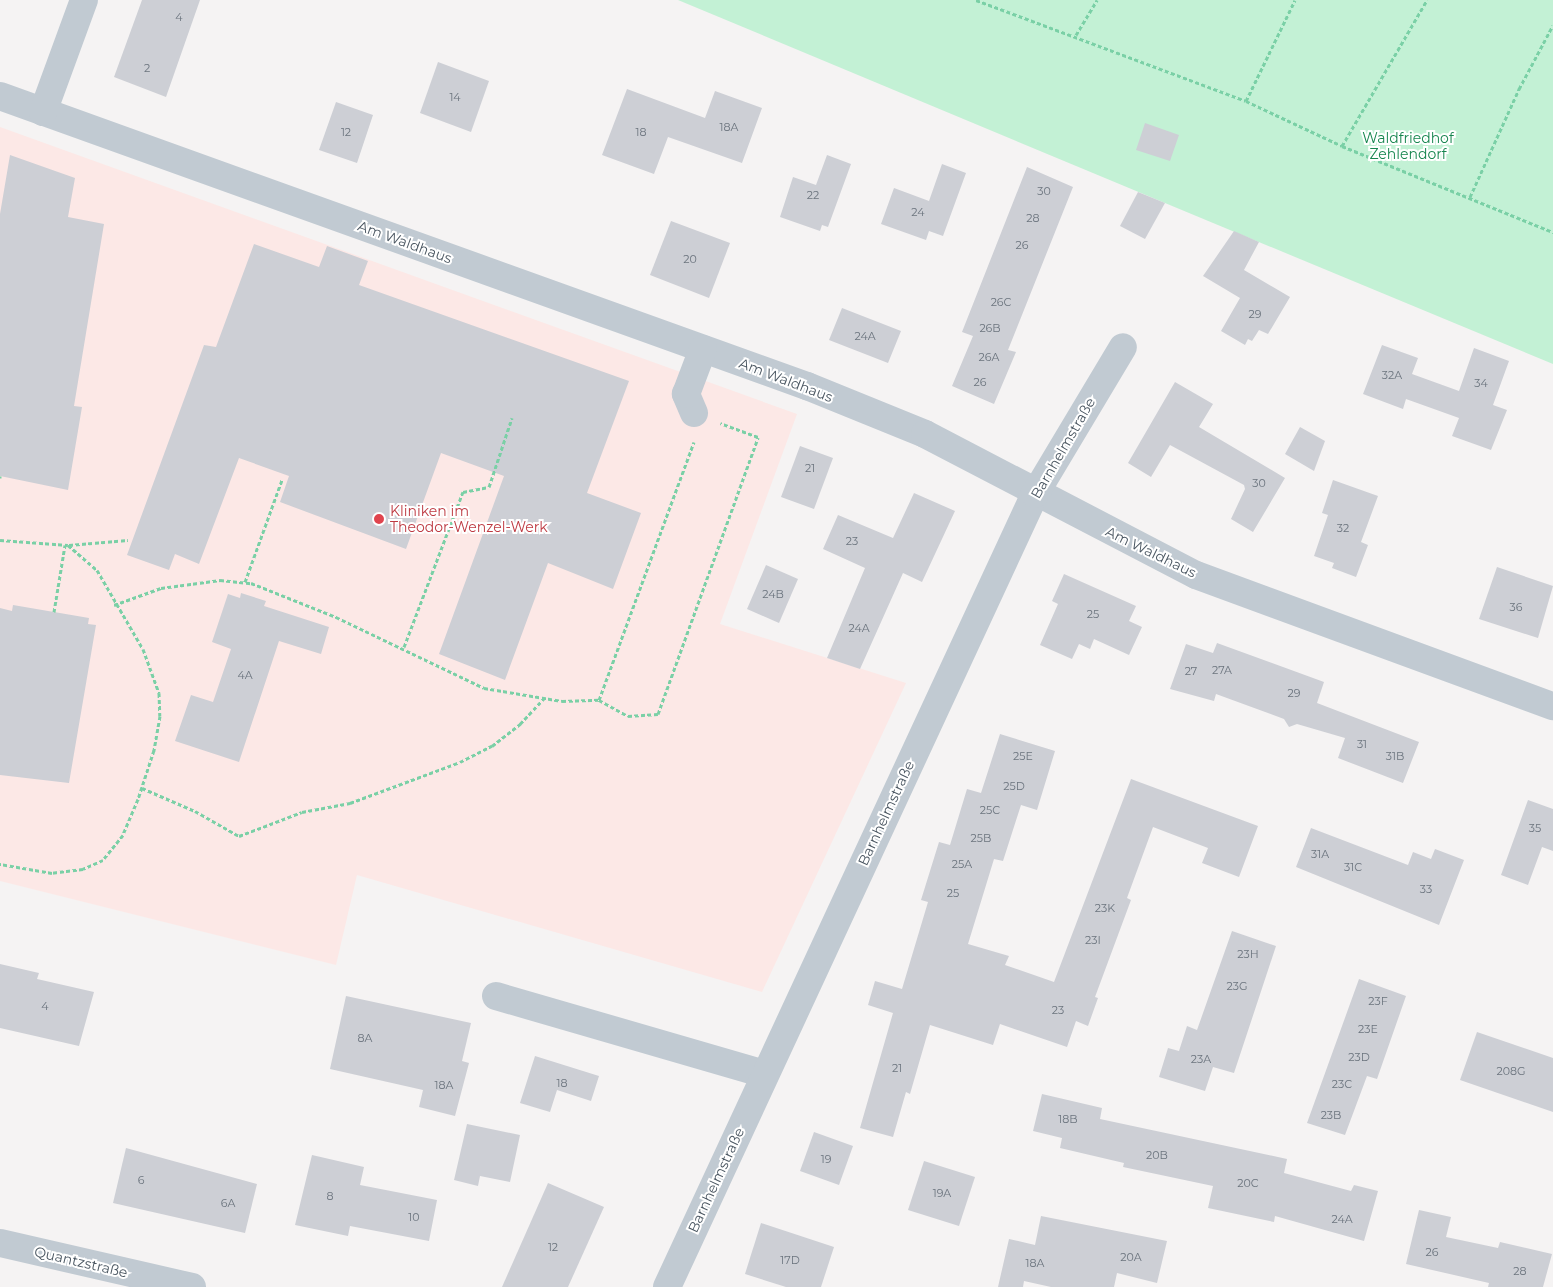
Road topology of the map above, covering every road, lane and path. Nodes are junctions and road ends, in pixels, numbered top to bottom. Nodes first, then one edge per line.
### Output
1 (84, 0) edge
2 (976, 0) edge
3 (1097, 0) edge
4 (1295, 0) edge
5 (1427, 0) edge
6 (1553, 25) edge
7 (1076, 35) junction
8 (0, 96) edge
9 (1246, 102) junction
10 (43, 112) junction
11 (1342, 146) junction
12 (1470, 197) junction
13 (1553, 232) edge
14 (1122, 347) dead end
15 (703, 349) junction
16 (699, 415) junction
17 (512, 418) dead end
18 (282, 480) dead end
19 (1035, 494) junction
20 (0, 540) edge
21 (128, 540) dead end
22 (66, 545) junction
23 (245, 582) junction
24 (114, 605) junction
25 (54, 612) dead end
26 (404, 647) junction
27 (544, 698) junction
28 (598, 700) junction
29 (1553, 706) edge
30 (142, 788) junction
31 (0, 864) edge
32 (496, 996) dead end
33 (765, 1074) junction
34 (0, 1243) edge
35 (192, 1287) edge
36 (667, 1287) edge

1 - 10 street
2 - 7 path
3 - 7 path
4 - 9 path
5 - 11 path
6 - 12 path
7 - 9 path
8 - 10 street, Am Waldhaus
9 - 11 path
10 - 15 street, Am Waldhaus
11 - 12 path
12 - 13 path
14 - 19 street, Barnhelmstraße
15 - 16 street
15 - 19 street, Am Waldhaus
16 - 28 path
16 - 28 path
17 - 26 path
18 - 23 path
19 - 29 street, Am Waldhaus
19 - 33 street, Barnhelmstraße
20 - 22 path
21 - 22 path
22 - 24 path
22 - 25 path
23 - 24 path
23 - 26 path
24 - 30 path
26 - 27 path
27 - 28 path
27 - 30 path
30 - 31 path
32 - 33 street
33 - 36 street, Barnhelmstraße
34 - 35 street, Quantzstraße

